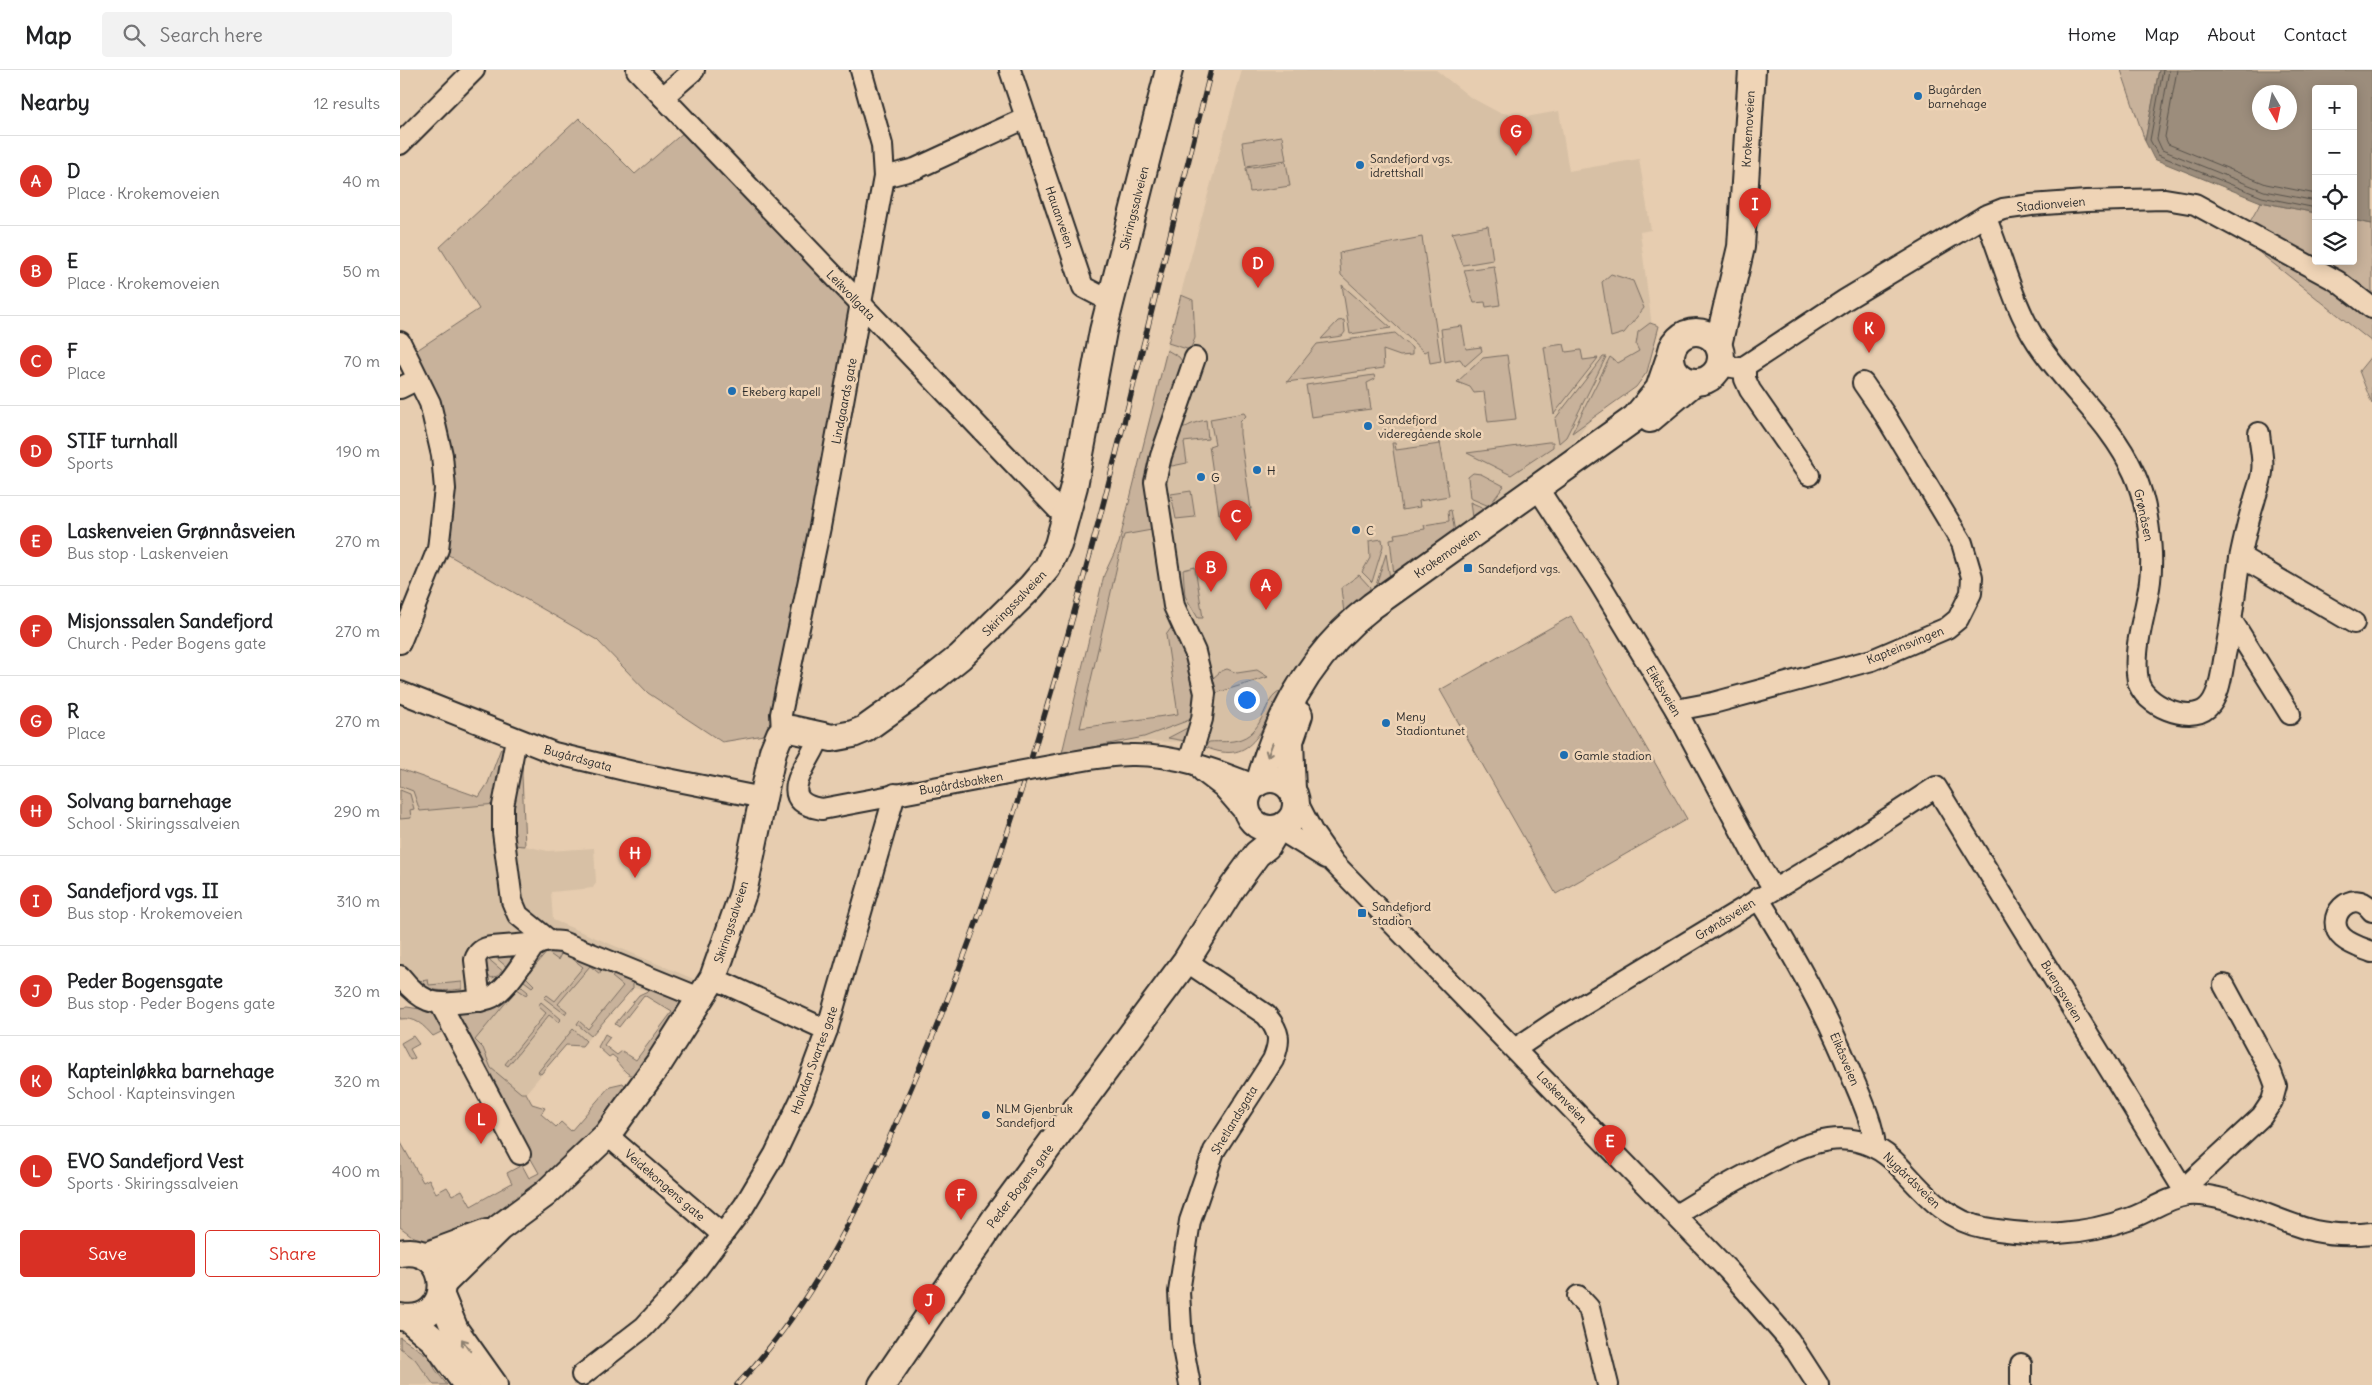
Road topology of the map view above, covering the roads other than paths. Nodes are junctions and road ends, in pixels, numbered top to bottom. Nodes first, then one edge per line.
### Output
1 (474, 70) edge
2 (638, 70) edge
3 (694, 70) edge
4 (861, 70) edge
5 (1010, 70) edge
6 (1169, 70) edge
7 (1752, 70) edge
8 (663, 97) junction
9 (1026, 118) junction
10 (400, 144) edge
11 (884, 176) junction
12 (1985, 216) junction
13 (1741, 248) junction
14 (1110, 301) junction
15 (861, 306) junction
16 (2372, 308) edge
17 (1685, 334) junction
18 (400, 342) edge
19 (1670, 357) junction
20 (1195, 358) dead end
21 (1728, 359) junction
22 (418, 379) junction
23 (1694, 382) junction
24 (1863, 383) dead end
25 (400, 388) edge
26 (2259, 433) dead end
27 (1809, 475) dead end
28 (1544, 498) junction
29 (1066, 518) junction
30 (2241, 557) junction
31 (2232, 621) junction
32 (2354, 623) dead end
33 (400, 643) edge
34 (400, 692) edge
35 (1676, 710) junction
36 (2290, 714) dead end
37 (782, 732) junction
38 (819, 737) junction
39 (516, 739) junction
40 (1191, 763) junction
41 (1257, 783) junction
42 (1936, 787) joint
43 (895, 794) junction
44 (1294, 795) junction
45 (763, 798) junction
46 (1248, 817) junction
47 (1278, 829) junction
48 (1334, 864) junction
49 (1230, 891) junction
50 (1766, 894) junction
51 (2372, 911) edge
52 (545, 942) junction
53 (2372, 952) edge
54 (1186, 961) junction
55 (400, 976) edge
56 (2224, 985) dead end
57 (706, 988) junction
58 (480, 1001) junction
59 (441, 1005) junction
60 (827, 1030) junction
61 (1515, 1049) junction
62 (607, 1135) junction
63 (1875, 1146) junction
64 (520, 1154) dead end
65 (2187, 1195) junction
66 (1676, 1216) junction
67 (499, 1228) junction
68 (2372, 1233) edge
69 (723, 1235) junction
70 (410, 1250) edge
71 (442, 1290) junction
72 (1578, 1296) dead end
73 (405, 1318) edge
74 (2021, 1364) dead end
75 (582, 1375) dead end
76 (467, 1385) edge
77 (494, 1385) edge
78 (882, 1385) edge
79 (1190, 1385) edge
80 (1608, 1385) edge
81 (1818, 1385) edge
82 (2021, 1385) edge

1 - 10 street
2 - 8 street, Leikvollgata
3 - 8 street
4 - 11 street, Lindgaards gate
5 - 9 street, Hauanveien
6 - 14 main road, Skiringssalveien
7 - 13 main road, Krokemoveien
8 - 15 street, Leikvollgata
9 - 11 street
9 - 14 street, Hauanveien
11 - 15 street, Lindgaards gate
12 - 16 street, Stadionveien
12 - 21 street, Stadionveien
12 - 31 street, Grønåsen
13 - 17 main road, Krokemoveien
13 - 21 main road, Krokemoveien
14 - 29 main road, Skiringssalveien
15 - 29 street, Leikvollgata
15 - 37 street, Lindgaards gate
17 - 19 main road, Krokemoveien
17 - 21 main road
18 - 22 street
19 - 23 main road
19 -> 41 main road, Krokemoveien
20 - 40 street
21 - 23 main road, Krokemoveien
21 - 27 street
22 - 25 street
22 - 33 street
23 - 28 main road, Krokemoveien
24 - 35 street, Kapteinsvingen
26 - 30 street, Grønåsen
28 - 35 street, Eikåsveien
28 - 44 main road, Krokemoveien
29 - 38 main road, Skiringssalveien
30 - 31 street, Grønåsen
30 - 32 street
31 - 36 street
34 - 39 street, Bugårdsgata
35 - 50 street, Eikåsveien
37 - 38 main road, Skiringssalveien
37 - 45 main road, Skiringssalveien
38 - 43 street, Bugårdsbakken
39 - 45 street, Bugårdsgata
39 - 52 street
40 - 41 street, Bugårdsbakken
40 - 43 street, Bugårdsbakken, bridge
40 - 46 street, Bugårdsbakken
41 - 44 main road
41 - 46 main road
42 - 50 street, Grønåsveien
42 - 65 street, Buengsveien
43 - 60 street, Halvdan Svartes gate
44 - 47 main road
44 - 48 street, Laskenveien
45 - 57 main road, Skiringssalveien
46 - 47 main road
46 - 49 main road, Peder Bogens gate
47 - 48 street, Laskenveien
47 - 49 main road, Peder Bogens gate
48 - 61 street, Laskenveien
49 - 54 main road, Peder Bogens gate
50 - 61 street, Grønåsveien
50 - 63 street, Eikåsveien
51 - 53 street
52 - 57 street
52 - 58 street
52 - 58 street
54 - 78 main road, Peder Bogens gate
54 - 79 street, Shetlandsgata
55 - 59 street
56 - 65 street
57 - 60 street
57 - 62 main road, Skiringssalveien
58 - 59 street
59 - 64 street
60 - 69 street, Halvdan Svartes gate
61 - 66 street, Laskenveien
62 - 67 main road, Skiringssalveien
62 - 69 street, Veidekongens gate
63 - 65 street, Nygårdsveien
63 - 66 street, Nygårdsveien
65 - 68 street, Nygårdsveien
66 - 81 street, Laskenveien
67 - 70 main road, Skiringssalveien
67 - 71 main road, Skiringssalveien
69 - 75 street, Halvdan Svartes gate
70 - 71 main road
71 - 73 main road, Skiringssalveien
77 -> 71 main road
72 - 80 street
73 - 76 main road
74 - 82 street

